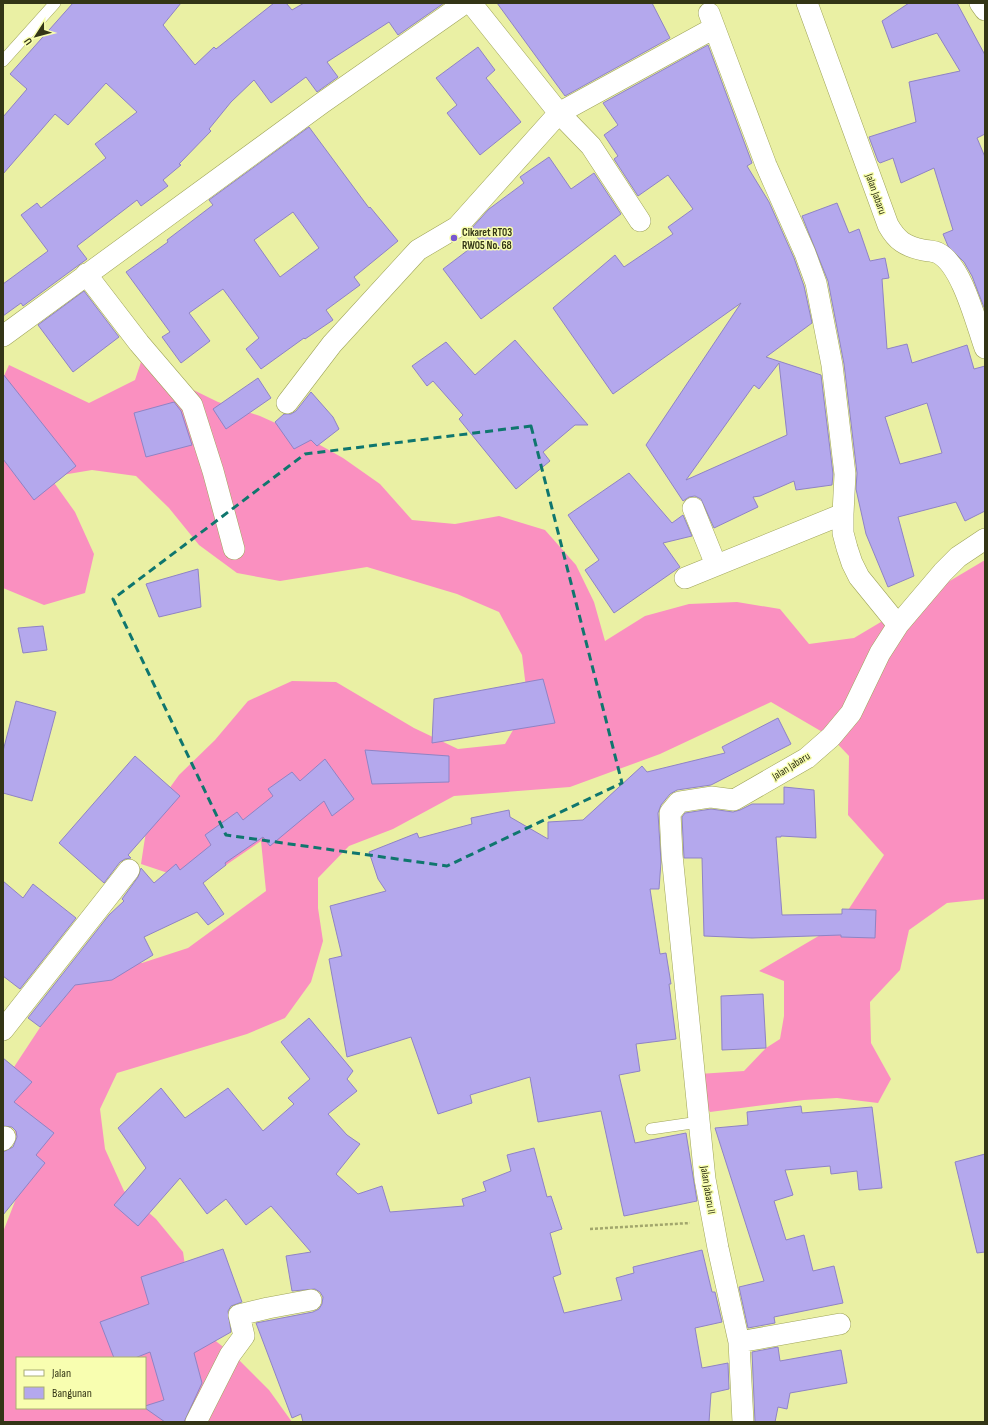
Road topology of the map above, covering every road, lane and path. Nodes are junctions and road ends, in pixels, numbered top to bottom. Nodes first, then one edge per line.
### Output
1 (55, 3) edge
2 (465, 3) edge
3 (471, 3) edge
4 (808, 3) edge
5 (980, 3) edge
6 (985, 10) edge
7 (3, 61) edge
8 (559, 113) junction
9 (640, 222) dead end
10 (86, 274) junction
11 (3, 336) edge
12 (985, 348) edge
13 (287, 403) dead end
14 (693, 508) dead end
15 (843, 514) junction
16 (985, 539) edge
17 (234, 549) dead end
18 (716, 565) junction
19 (685, 578) dead end
20 (898, 625) junction
21 (129, 870) dead end
22 (684, 957) joint
23 (3, 1030) edge
24 (699, 1122) junction
25 (651, 1129) dead end
26 (713, 1221) junction
27 (590, 1229) dead end
28 (311, 1300) dead end
29 (840, 1324) dead end
30 (739, 1342) junction
31 (196, 1422) edge
32 (743, 1422) edge

1 - 7 lane
2 - 10 street
3 - 8 street
4 - 12 street, Jalan Jabaru
5 - 6 street
8 - 9 street
8 - 13 street
8 - 15 street
10 - 11 street
10 - 17 street
14 - 18 street
15 - 18 street
15 - 20 street
16 - 20 street, Jalan Jabaru
18 - 19 street
20 - 22 street, Jalan Jabaru
21 - 23 street
22 - 24 street, Jalan Jabaru II
24 - 25 lane
24 - 26 street, Jalan Jabaru II
26 - 27 path
26 - 30 street, Jalan Jabaru II
28 - 31 street
29 - 30 street
30 - 32 street, Jalan Jabaru II

